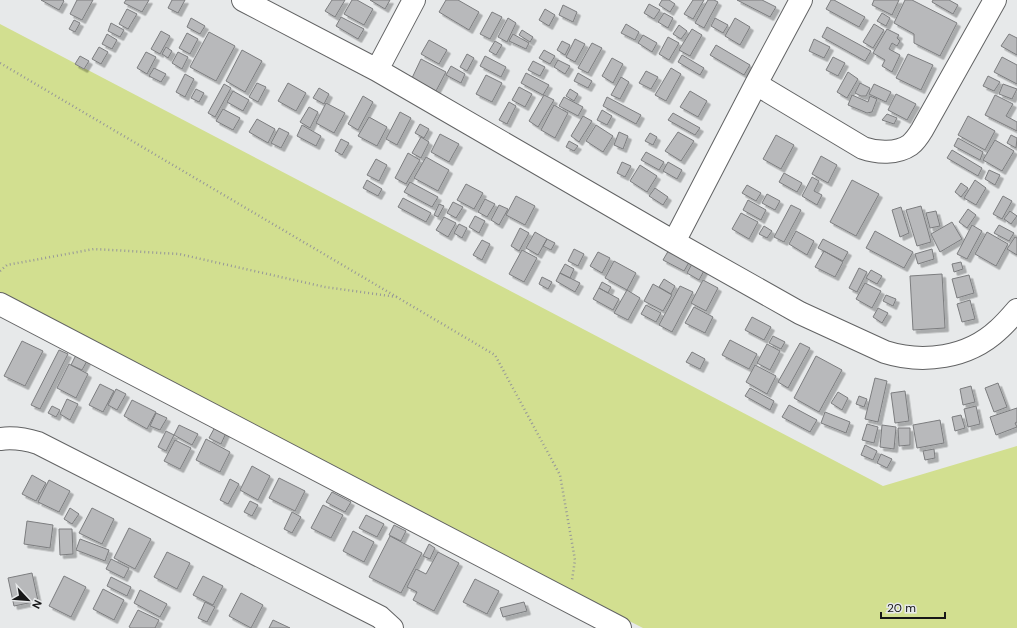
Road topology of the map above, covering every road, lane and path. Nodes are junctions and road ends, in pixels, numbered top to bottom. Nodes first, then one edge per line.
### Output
1 (243, 0) edge
2 (414, 0) edge
3 (801, 0) edge
4 (995, 0) edge
5 (0, 63) edge
6 (377, 70) junction
7 (756, 84) junction
8 (674, 242) junction
9 (0, 272) edge
10 (398, 298) junction
11 (0, 304) edge
12 (1017, 310) edge
13 (0, 439) edge
14 (570, 602) junction
15 (392, 628) edge
16 (620, 628) edge

1 - 6 street
2 - 6 street
3 - 7 street
4 - 7 street
5 - 10 path
6 - 8 street
7 - 8 street
8 - 12 street
9 - 10 path
10 - 14 path
11 - 14 street
13 - 15 street
14 - 16 street

